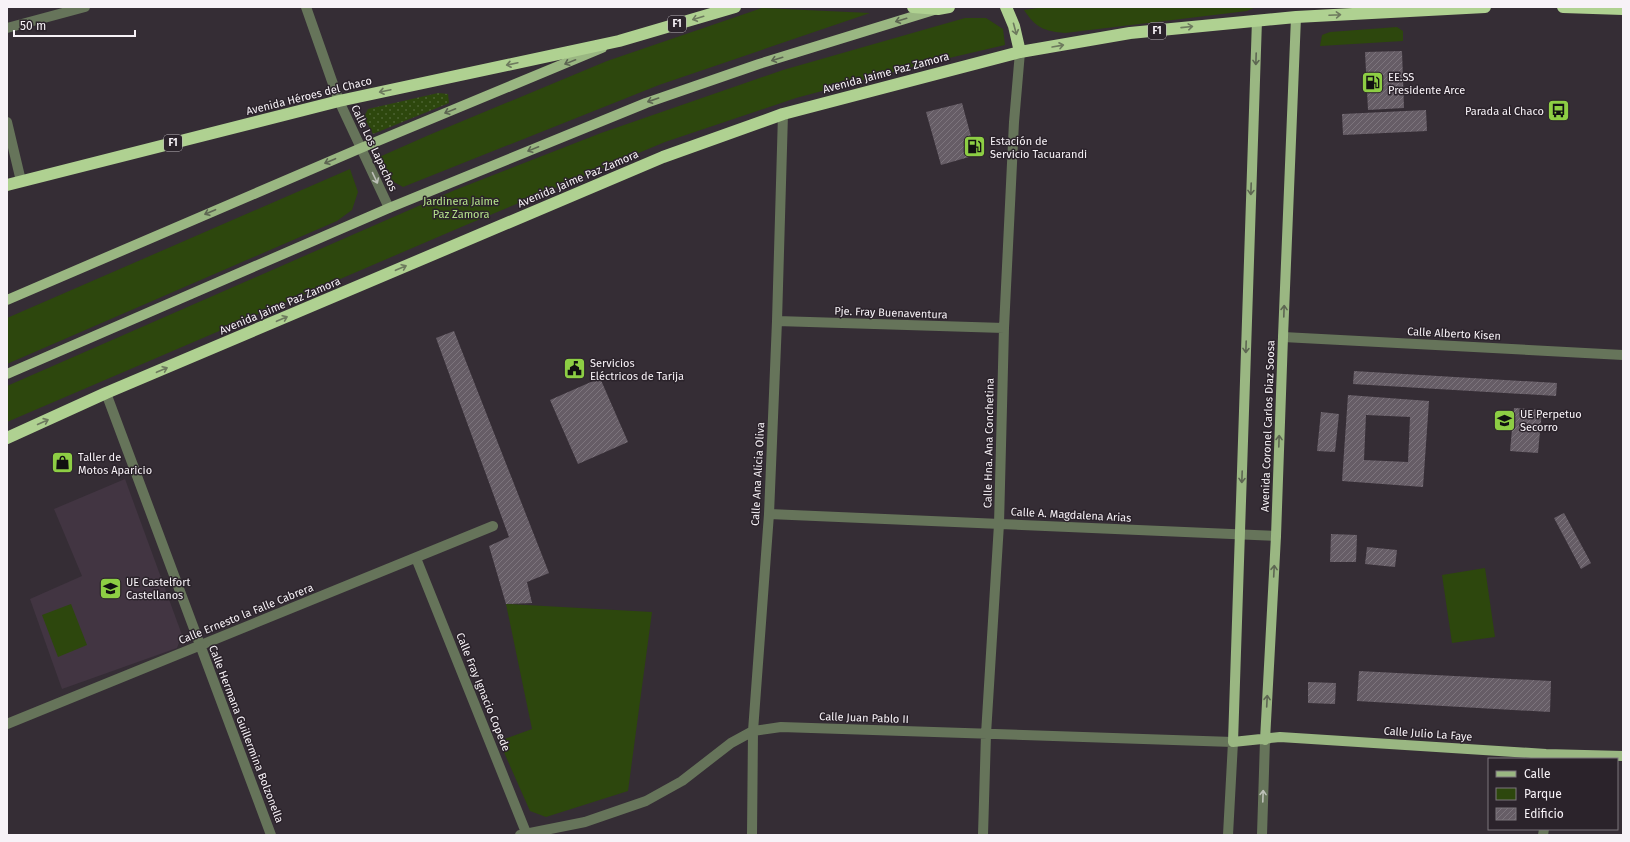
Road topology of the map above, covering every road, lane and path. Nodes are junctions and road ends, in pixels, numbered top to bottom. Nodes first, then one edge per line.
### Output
1 (85, 7) edge
2 (306, 7) edge
3 (735, 7) edge
4 (914, 7) edge
5 (1006, 7) edge
6 (1485, 7) edge
7 (1563, 7) edge
8 (943, 8) edge
9 (1623, 9) edge
10 (1299, 12) edge
11 (1257, 20) junction
12 (7, 28) edge
13 (619, 42) junction
14 (1020, 52) junction
15 (339, 101) junction
16 (783, 114) junction
17 (7, 122) edge
18 (361, 148) junction
19 (21, 181) junction
20 (7, 185) edge
21 (389, 208) junction
22 (7, 300) edge
23 (777, 321) junction
24 (1004, 328) junction
25 (1283, 337) junction
26 (1623, 355) edge
27 (7, 374) edge
28 (106, 393) junction
29 (7, 438) edge
30 (769, 514) junction
31 (999, 524) junction
32 (493, 526) dead end
33 (1240, 534) junction
34 (1276, 536) junction
35 (416, 558) junction
36 (200, 646) junction
37 (7, 724) edge
38 (753, 731) junction
39 (986, 734) junction
40 (1265, 740) junction
41 (1233, 742) junction
42 (1546, 756) edge
43 (1623, 756) edge
44 (271, 835) edge
45 (524, 835) edge
46 (752, 835) edge
47 (983, 835) edge
48 (1228, 835) edge
49 (1262, 835) edge

1 - 12 street
2 - 15 street, Calle Los Lapachos
3 -> 13 highway, F1
4 - 8 highway
5 -> 14 highway
10 -> 6 highway, F1
7 - 9 highway
8 -> 21 main road
10 - 11 highway, Avenida Jaime Paz Zamora / F1
25 -> 10 main road, Avenida Coronel Carlos Diaz Soosa
14 -> 11 highway, Avenida Jaime Paz Zamora / F1
11 -> 33 main road
13 -> 15 highway, Avenida Héroes del Chaco / F1
13 -> 18 main road
14 - 16 highway, Avenida Jaime Paz Zamora / F1
14 - 24 street, Calle Hna. Ana Conchetina
15 - 18 street, Calle Los Lapachos
15 - 19 highway, Avenida Héroes del Chaco / F1
16 - 23 street, Calle Ana Alicia Oliva
28 -> 16 highway, Avenida Jaime Paz Zamora / F1
17 - 19 street
18 -> 21 street, Calle Los Lapachos
18 -> 22 main road
19 - 20 highway, Avenida Héroes del Chaco / F1
21 - 27 main road
23 - 24 street, Pje. Fray Buenaventura
23 - 30 street, Calle Ana Alicia Oliva
24 - 31 street, Calle Hna. Ana Conchetina
25 - 26 street, Calle Alberto Kisen
34 -> 25 main road, Avenida Coronel Carlos Diaz Soosa
29 -> 28 highway, Avenida Jaime Paz Zamora / F1
28 - 36 street, Calle Hermana Guillermina Bolzonella
30 - 31 street, Calle A. Magdalena Arias
30 - 38 street, Calle Ana Alicia Oliva
31 - 33 street, Calle A. Magdalena Arias
31 - 39 street, Calle Hna. Ana Conchetina
32 - 35 street, Calle Ernesto la Falle Cabrera
33 - 34 street, Calle A. Magdalena Arias
33 - 41 main road
40 -> 34 main road, Avenida Coronel Carlos Diaz Soosa
35 - 36 street, Calle Ernesto la Falle Cabrera
35 - 45 street, Calle Fray Ignacio Copede
36 - 37 street, Calle Ernesto la Falle Cabrera
36 - 44 street, Calle Hermana Guillermina Bolzonella
38 - 39 street, Calle Juan Pablo II
38 - 45 street, Calle Juan Pablo II
38 - 46 street, Calle Ana Alicia Oliva
39 - 41 street, Calle Juan Pablo II
39 - 47 street, Calle Hna. Ana Conchetina
40 - 41 main road, Calle Julio La Faye
40 - 42 main road, Calle Julio La Faye
49 -> 40 street, Avenida Coronel Carlos Diaz Soosa
41 - 48 street
42 - 43 main road, Calle Julio La Faye

